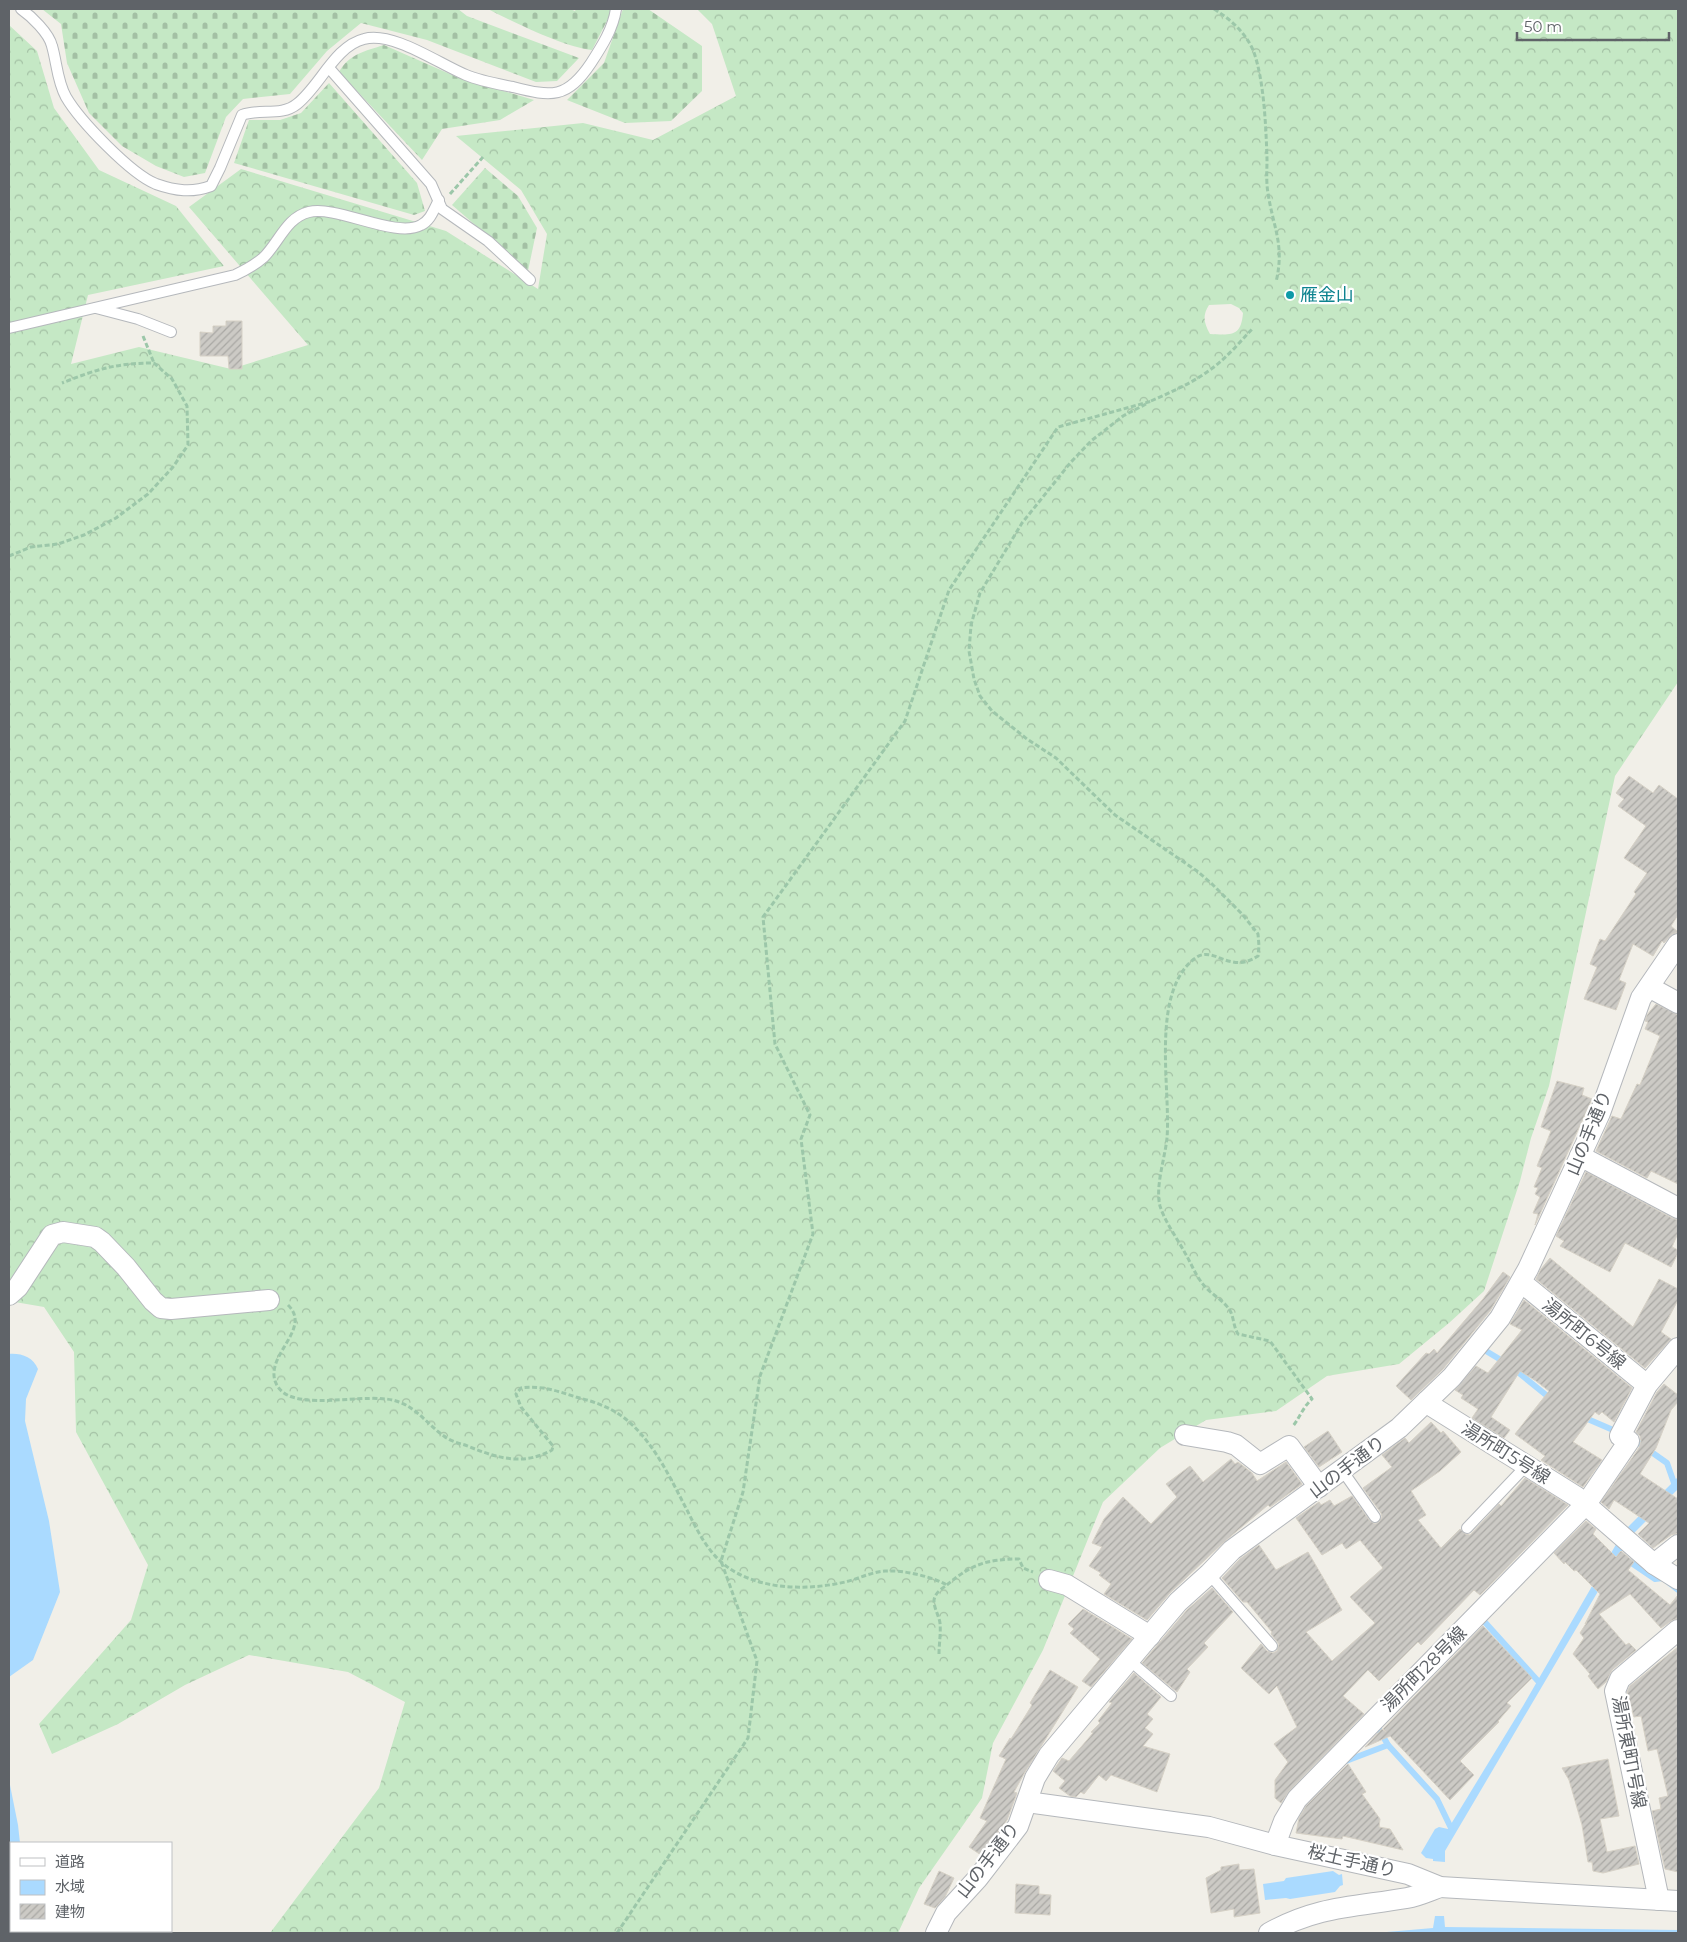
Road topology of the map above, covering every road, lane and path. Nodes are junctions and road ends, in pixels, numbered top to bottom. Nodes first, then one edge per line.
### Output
1 (21, 9) edge
2 (616, 9) edge
3 (1214, 9) edge
4 (329, 68) junction
5 (482, 157) dead end
6 (439, 202) junction
7 (530, 280) dead end
8 (1276, 282) dead end
9 (94, 307) junction
10 (133, 318) junction
11 (9, 328) edge
12 (1253, 328) dead end
13 (171, 332) dead end
14 (154, 363) junction
15 (62, 383) dead end
16 (1152, 401) junction
17 (9, 556) edge
18 (1678, 944) edge
19 (1649, 987) junction
20 (1678, 1003) edge
21 (1580, 1156) junction
22 (1678, 1208) edge
23 (1521, 1282) junction
24 (9, 1295) edge
25 (269, 1300) joint
26 (1678, 1348) edge
27 (1647, 1385) junction
28 (1427, 1401) junction
29 (1186, 1435) dead end
30 (1288, 1446) junction
31 (1527, 1465) junction
32 (1342, 1470) junction
33 (1319, 1487) junction
34 (1586, 1504) junction
35 (1376, 1518) dead end
36 (1467, 1528) dead end
37 (1678, 1545) edge
38 (721, 1562) junction
39 (1654, 1564) junction
40 (1209, 1574) junction
41 (1678, 1579) edge
42 (1049, 1580) joint
43 (947, 1585) junction
44 (1678, 1630) edge
45 (1150, 1636) junction
46 (1272, 1646) dead end
47 (939, 1654) dead end
48 (1129, 1660) junction
49 (1171, 1696) dead end
50 (1027, 1802) junction
51 (1275, 1844) junction
52 (1440, 1887) junction
53 (1669, 1900) edge
54 (946, 1913) junction
55 (617, 1933) edge
56 (936, 1933) edge
57 (955, 1933) edge
58 (1269, 1933) edge

1 - 4 lane
2 - 4 lane
3 - 8 path
4 - 6 lane
5 - 6 path
6 - 7 lane
6 - 9 lane
9 - 10 lane
9 - 11 lane
10 - 13 lane
10 - 14 path
12 - 16 path
14 - 15 path
14 - 17 path
16 - 30 path
16 - 38 path
18 - 19 street, 山の手通り
19 - 20 street
19 - 21 street, 山の手通り
21 - 22 street
21 - 23 street, 山の手通り
23 - 27 street, 湯所町6号線
23 - 28 street, 山の手通り
24 - 25 street
25 - 38 path
26 - 27 street
27 - 34 street, 湯所町28号線
28 - 31 street, 湯所町5号線
28 - 32 street, 山の手通り
29 - 30 street
30 - 33 street
31 - 34 street, 湯所町5号線
31 - 36 lane
32 - 33 street, 山の手通り
32 - 35 lane
33 - 40 street, 山の手通り
34 - 39 street, 湯所町5号線
34 - 51 street, 湯所町28号線
37 - 39 street
38 - 43 path
38 - 55 path
39 - 41 street, 湯所町5号線
40 - 45 street, 山の手通り
40 - 46 lane
42 - 43 path
42 - 45 street
43 - 47 path
44 - 53 street, 湯所東町1号線
45 - 48 street, 山の手通り
48 - 49 lane
48 - 50 street, 山の手通り
50 - 51 street, 桜土手通り
50 - 54 street, 山の手通り
51 - 52 street, 桜土手通り
52 - 53 street, 桜土手通り
52 - 58 street
54 - 56 street, 山の手通り
54 - 57 street

